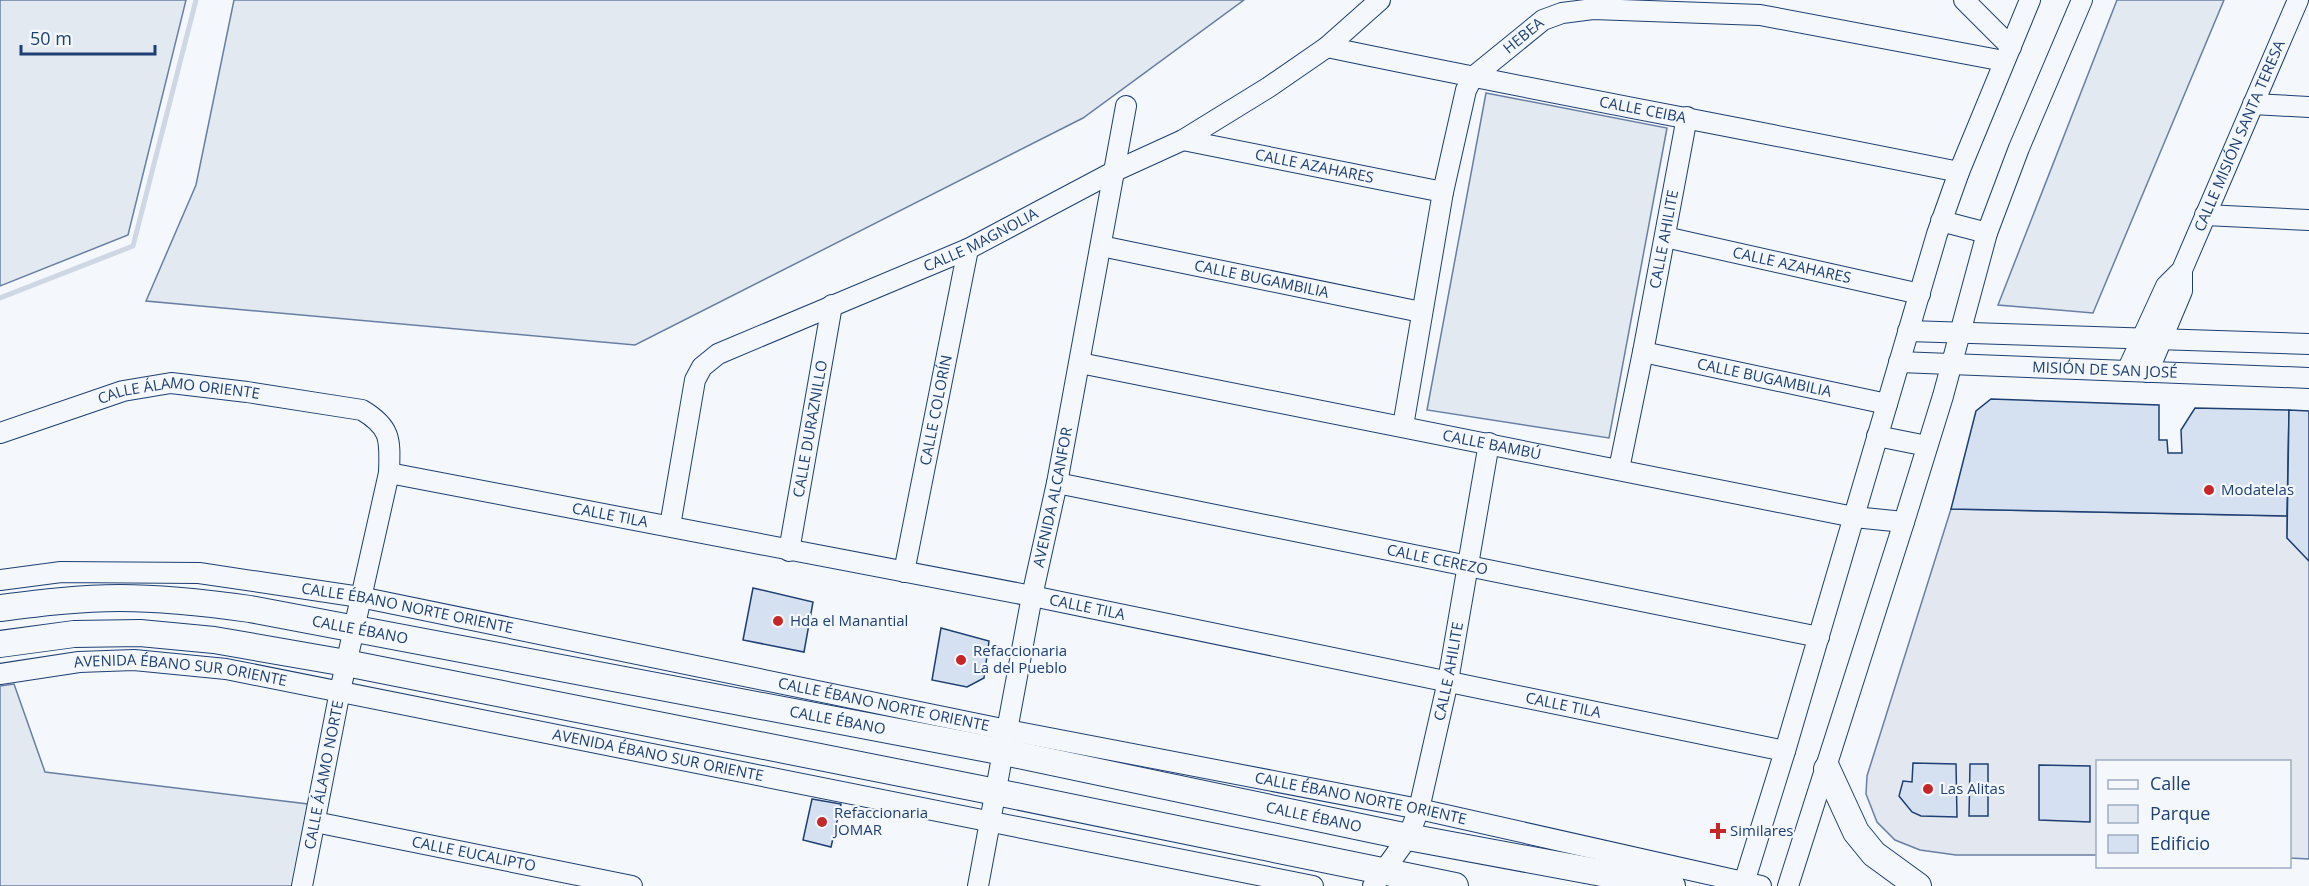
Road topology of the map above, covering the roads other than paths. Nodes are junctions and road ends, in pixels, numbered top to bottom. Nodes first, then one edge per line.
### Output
1 (1380, 0) edge
2 (1964, 0) edge
3 (2030, 0) edge
4 (2082, 0) edge
5 (2298, 0) edge
6 (1327, 47) junction
7 (2008, 54) junction
8 (1473, 78) junction
9 (2253, 104) junction
10 (1126, 106) dead end
11 (2309, 107) edge
12 (1687, 117) junction
13 (1183, 140) junction
14 (1115, 171) junction
15 (1959, 172) junction
16 (1443, 192) junction
17 (2205, 215) junction
18 (2309, 220) edge
19 (1941, 221) junction
20 (1987, 233) junction
21 (1665, 237) junction
22 (1101, 246) junction
23 (968, 249) junction
24 (1920, 294) junction
25 (832, 305) junction
26 (1421, 312) junction
27 (1908, 331) junction
28 (1960, 334) junction
29 (2152, 339) junction
30 (2309, 344) edge
31 (1643, 352) junction
32 (1899, 362) junction
33 (1080, 363) junction
34 (1951, 364) junction
35 (2127, 371) junction
36 (2148, 372) junction
37 (2309, 378) edge
38 (1887, 404) junction
39 (362, 410) joint
40 (1403, 426) junction
41 (0, 434) edge
42 (1877, 436) junction
43 (1489, 443) junction
44 (1927, 446) junction
45 (1619, 468) junction
46 (389, 473) junction
47 (1057, 483) junction
48 (1854, 517) junction
49 (1904, 522) junction
50 (670, 526) junction
51 (789, 551) junction
52 (1468, 565) junction
53 (904, 572) junction
54 (0, 580) edge
55 (1032, 596) junction
56 (360, 597) junction
57 (0, 608) edge
58 (354, 628) junction
59 (1818, 637) junction
60 (0, 644) edge
61 (346, 663) junction
62 (0, 675) edge
63 (1448, 681) junction
64 (340, 691) junction
65 (1005, 741) junction
66 (1785, 751) junction
67 (1827, 769) junction
68 (996, 792) junction
69 (1419, 809) junction
70 (991, 821) junction
71 (315, 822) junction
72 (1408, 837) junction
73 (1378, 879) edge
74 (1749, 885) edge
75 (302, 886) edge
76 (632, 886) edge
77 (978, 886) edge
78 (1313, 886) edge
79 (1455, 886) edge
80 (1672, 886) edge
81 (1788, 886) edge
82 (1918, 886) edge

1 - 6 street, CALLE MAGNOLIA
2 - 7 street
3 - 7 street
4 - 20 street
5 - 9 street, CALLE MISIÓN SANTA TERESA
6 - 8 street, CALLE CEIBA
6 - 13 street, CALLE MAGNOLIA
7 - 8 street, HEBEA
7 - 15 street
8 - 12 street, CALLE CEIBA
8 - 16 street, HEBEA
9 - 11 street
9 - 17 street, CALLE MISIÓN SANTA TERESA
10 - 14 street, AVENIDA ALCANFOR
12 - 15 street, CALLE CEIBA
12 - 21 street, CALLE AHILITE
13 - 14 street, CALLE MAGNOLIA
13 - 16 street, CALLE AZAHARES
14 - 22 street, AVENIDA ALCANFOR
14 - 23 street, CALLE MAGNOLIA
15 - 19 street
16 - 26 street, HEBEA
17 - 18 street
17 - 29 street, CALLE MISIÓN SANTA TERESA
19 - 20 street
19 - 24 street
20 - 28 street
21 - 24 street, CALLE AZAHARES
21 - 31 street, CALLE AHILITE
22 - 26 street, CALLE BUGAMBILIA
22 - 33 street, AVENIDA ALCANFOR
23 - 25 street, CALLE MAGNOLIA
23 - 53 street, CALLE COLORÍN
24 - 27 street
25 - 50 street, CALLE MAGNOLIA
25 - 51 street, CALLE DURAZNILLO
26 - 40 street, HEBEA
27 - 28 street
27 - 32 street
28 - 29 street
28 - 34 street
29 - 30 street
29 - 35 street, CALLE MISIÓN SANTA TERESA
29 - 36 street, CALLE MISIÓN SANTA TERESA
31 - 38 street, CALLE BUGAMBILIA
31 - 45 street, CALLE AHILITE
32 - 34 street, MISIÓN DE SAN JOSÉ
32 - 38 street
33 - 40 street, CALLE BAMBÚ
33 - 47 street, AVENIDA ALCANFOR
34 - 35 street, MISIÓN DE SAN JOSÉ
34 - 44 street
35 - 36 street, MISIÓN DE SAN JOSÉ
36 - 37 street, MISIÓN DE SAN JOSÉ
38 - 42 street
39 - 41 street, CALLE ÁLAMO ORIENTE
39 - 46 street, CALLE ÁLAMO NORTE
40 - 43 street, CALLE BAMBÚ
42 - 44 street
42 - 48 street
43 - 45 street, CALLE BAMBÚ
43 - 52 street, CALLE AHILITE
44 - 49 street
45 - 48 street, CALLE BAMBÚ
46 - 50 street, CALLE TILA
46 - 56 street, CALLE ÁLAMO NORTE
47 - 52 street, CALLE CEREZO
47 - 55 street, AVENIDA ALCANFOR
48 - 49 street, CALLE BAMBÚ
48 - 59 street
49 - 67 street
50 - 51 street, CALLE TILA
51 - 53 street, CALLE TILA
52 - 59 street, CALLE CEREZO
52 - 63 street, CALLE AHILITE
53 - 55 street, CALLE TILA
54 - 56 street, CALLE ÉBANO NORTE ORIENTE
55 - 63 street, CALLE TILA
55 - 65 street, AVENIDA ALCANFOR
56 - 58 street, CALLE ÁLAMO NORTE
56 - 65 street, CALLE ÉBANO NORTE ORIENTE
57 - 58 main road, CALLE ÉBANO
58 - 61 street, CALLE ÁLAMO NORTE
58 - 65 main road, CALLE ÉBANO
59 - 66 street
60 - 61 main road
61 - 64 street, CALLE ÁLAMO NORTE
61 - 68 main road
62 - 64 street, AVENIDA ÉBANO SUR ORIENTE
63 - 66 street, CALLE TILA
63 - 69 street, CALLE AHILITE
64 - 70 street, AVENIDA ÉBANO SUR ORIENTE
64 - 71 street, CALLE ÁLAMO NORTE
65 - 68 street, AVENIDA ALCANFOR
65 - 69 street, CALLE ÉBANO NORTE ORIENTE
65 - 72 main road, CALLE ÉBANO
66 - 74 street
67 - 81 street
67 - 82 main road
68 - 70 street, AVENIDA ALCANFOR
68 - 73 main road
69 - 72 street, CALLE AHILITE
69 - 74 street, CALLE ÉBANO NORTE ORIENTE
70 - 77 street, AVENIDA ALCANFOR
70 - 78 street, AVENIDA ÉBANO SUR ORIENTE
71 - 75 street, CALLE ÁLAMO NORTE
71 - 76 street, CALLE EUCALIPTO
72 - 73 street, CALLE AHILITE
72 - 80 main road, CALLE ÉBANO
73 - 79 main road

